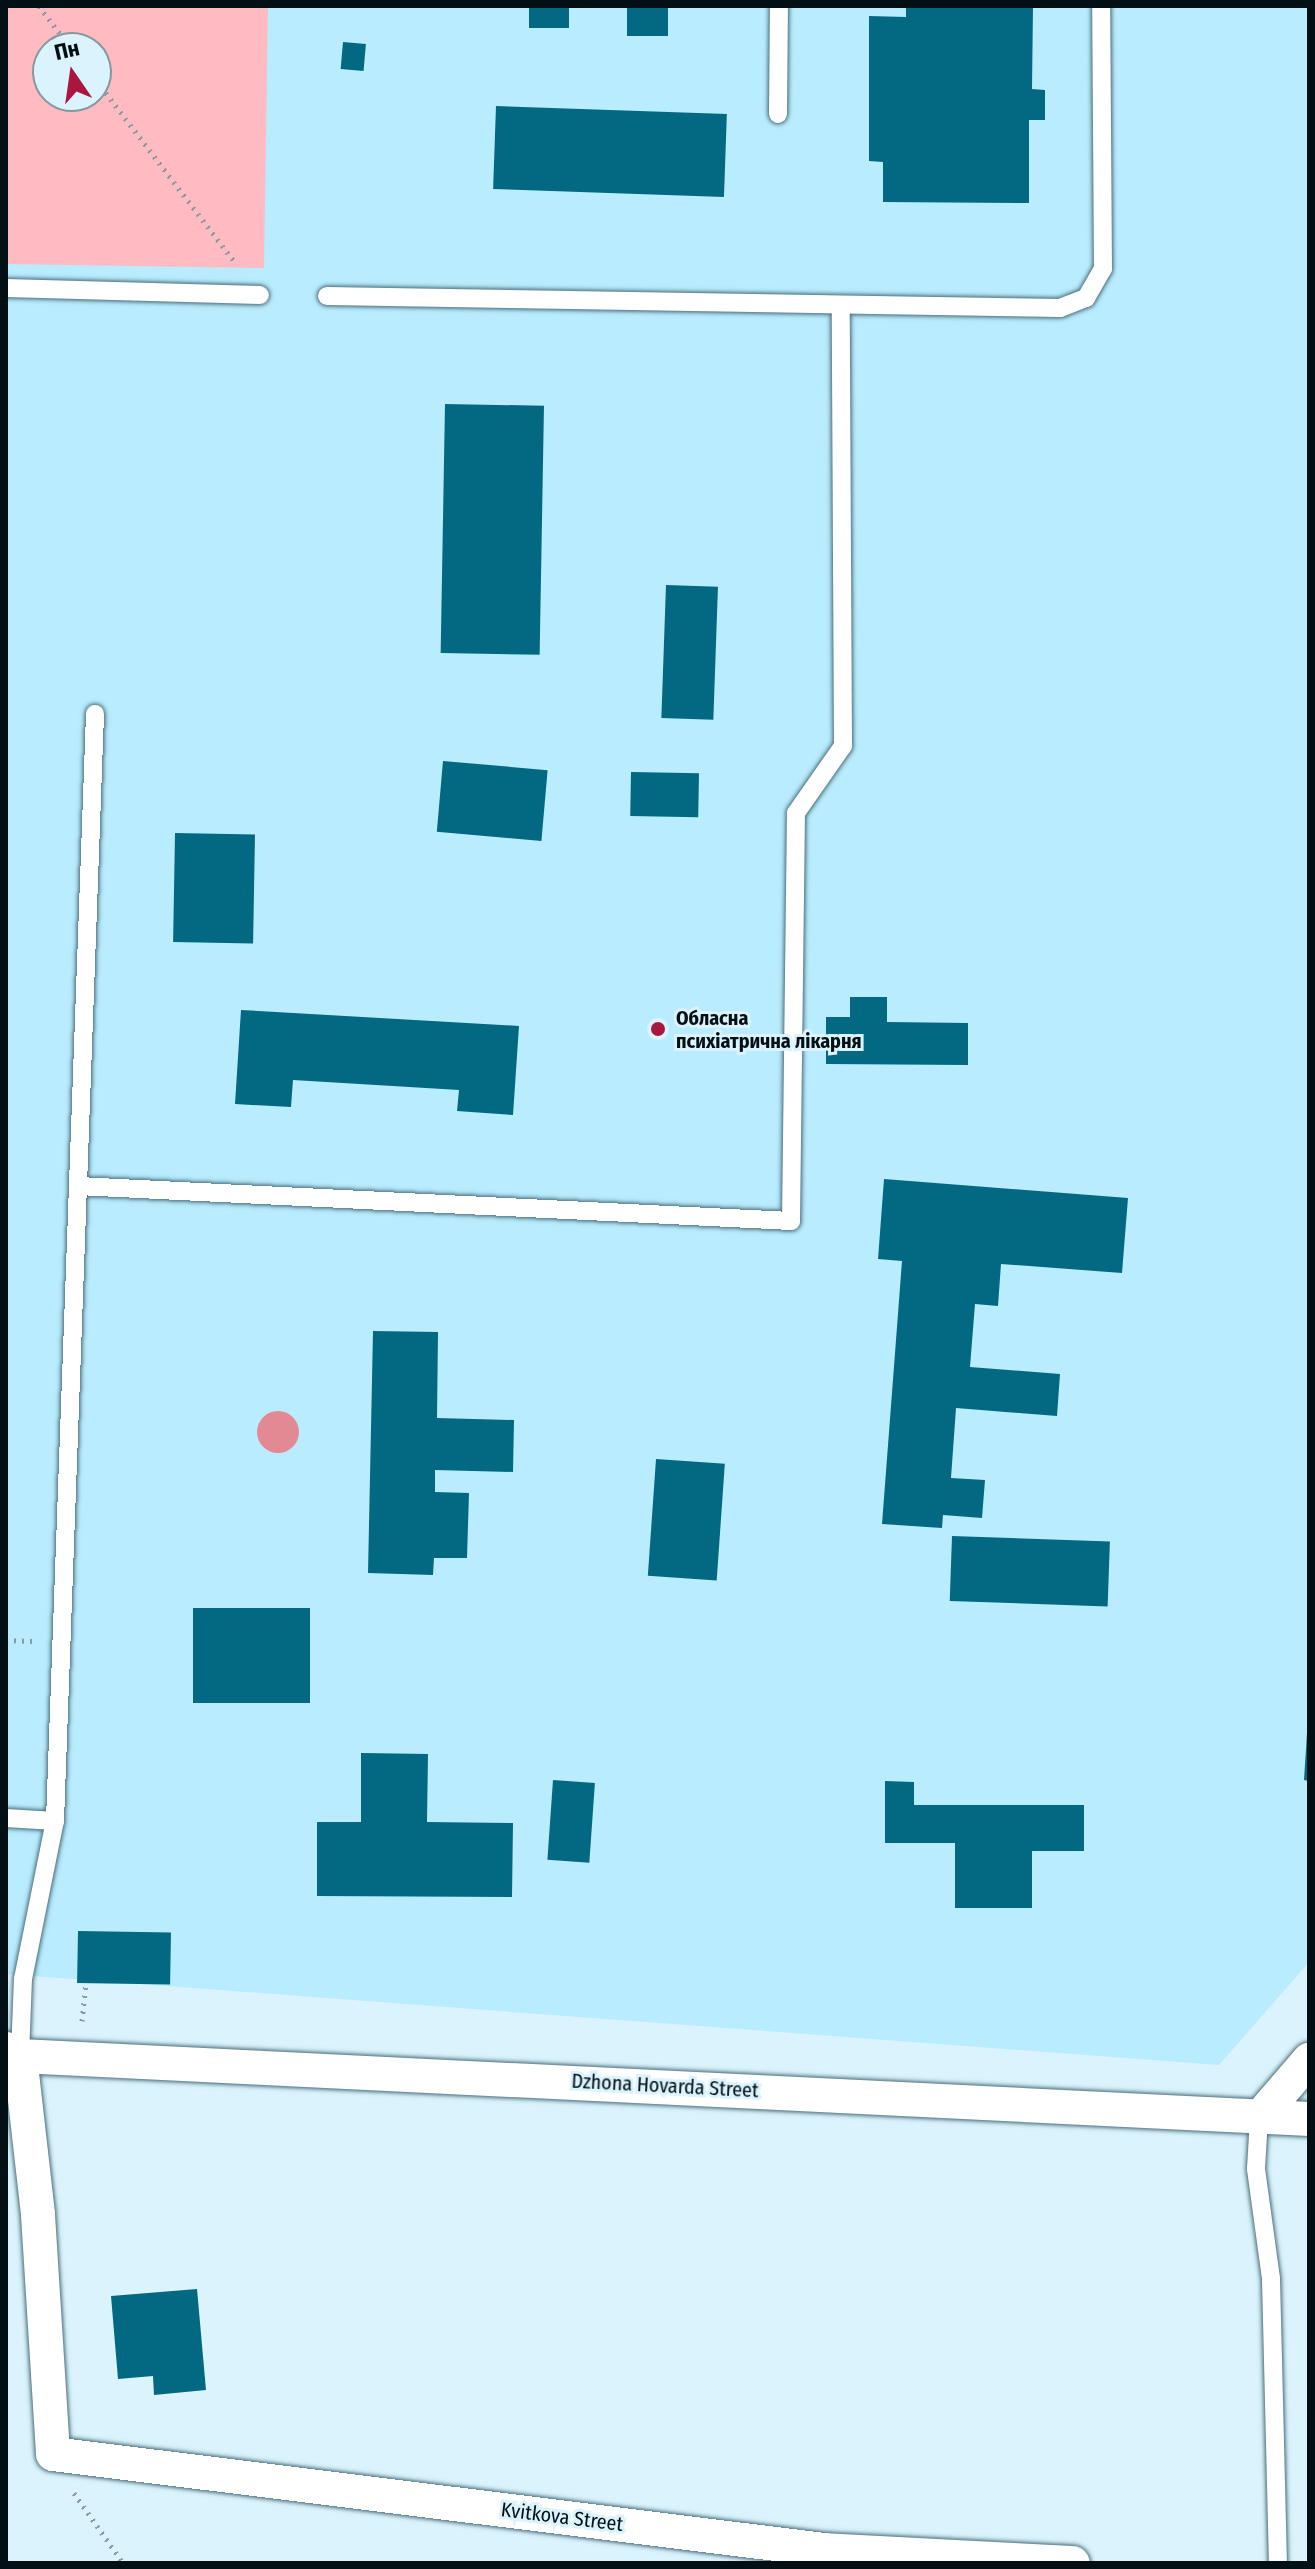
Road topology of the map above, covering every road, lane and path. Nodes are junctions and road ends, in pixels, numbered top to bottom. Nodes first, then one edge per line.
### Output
1 (39, 6) edge
2 (779, 6) edge
3 (1101, 6) edge
4 (59, 32) edge
5 (112, 101) edge
6 (778, 114) dead end
7 (6, 288) edge
8 (260, 295) joint
9 (327, 296) dead end
10 (841, 307) junction
11 (95, 714) dead end
12 (78, 1186) junction
13 (6, 1818) edge
14 (55, 1821) junction
15 (86, 1983) dead end
16 (21, 2017) junction
17 (1309, 2060) edge
18 (11, 2061) edge
19 (1259, 2118) junction
20 (1309, 2119) edge
21 (53, 2454) junction
22 (123, 2563) edge
23 (1073, 2563) edge
24 (1278, 2563) edge

1 - 4 path
2 - 6 lane
3 - 10 lane
5 - 8 path
7 - 8 lane
9 - 10 lane
10 - 12 lane
11 - 12 lane
12 - 14 lane
13 - 14 lane
14 - 16 lane
15 - 16 path
16 - 18 lane
17 - 19 street
18 - 19 street, Dzhona Hovarda Street
18 - 21 street
19 - 20 street, Dzhona Hovarda Street
19 - 24 lane
21 - 22 path
21 - 23 street, Kvitkova Street

